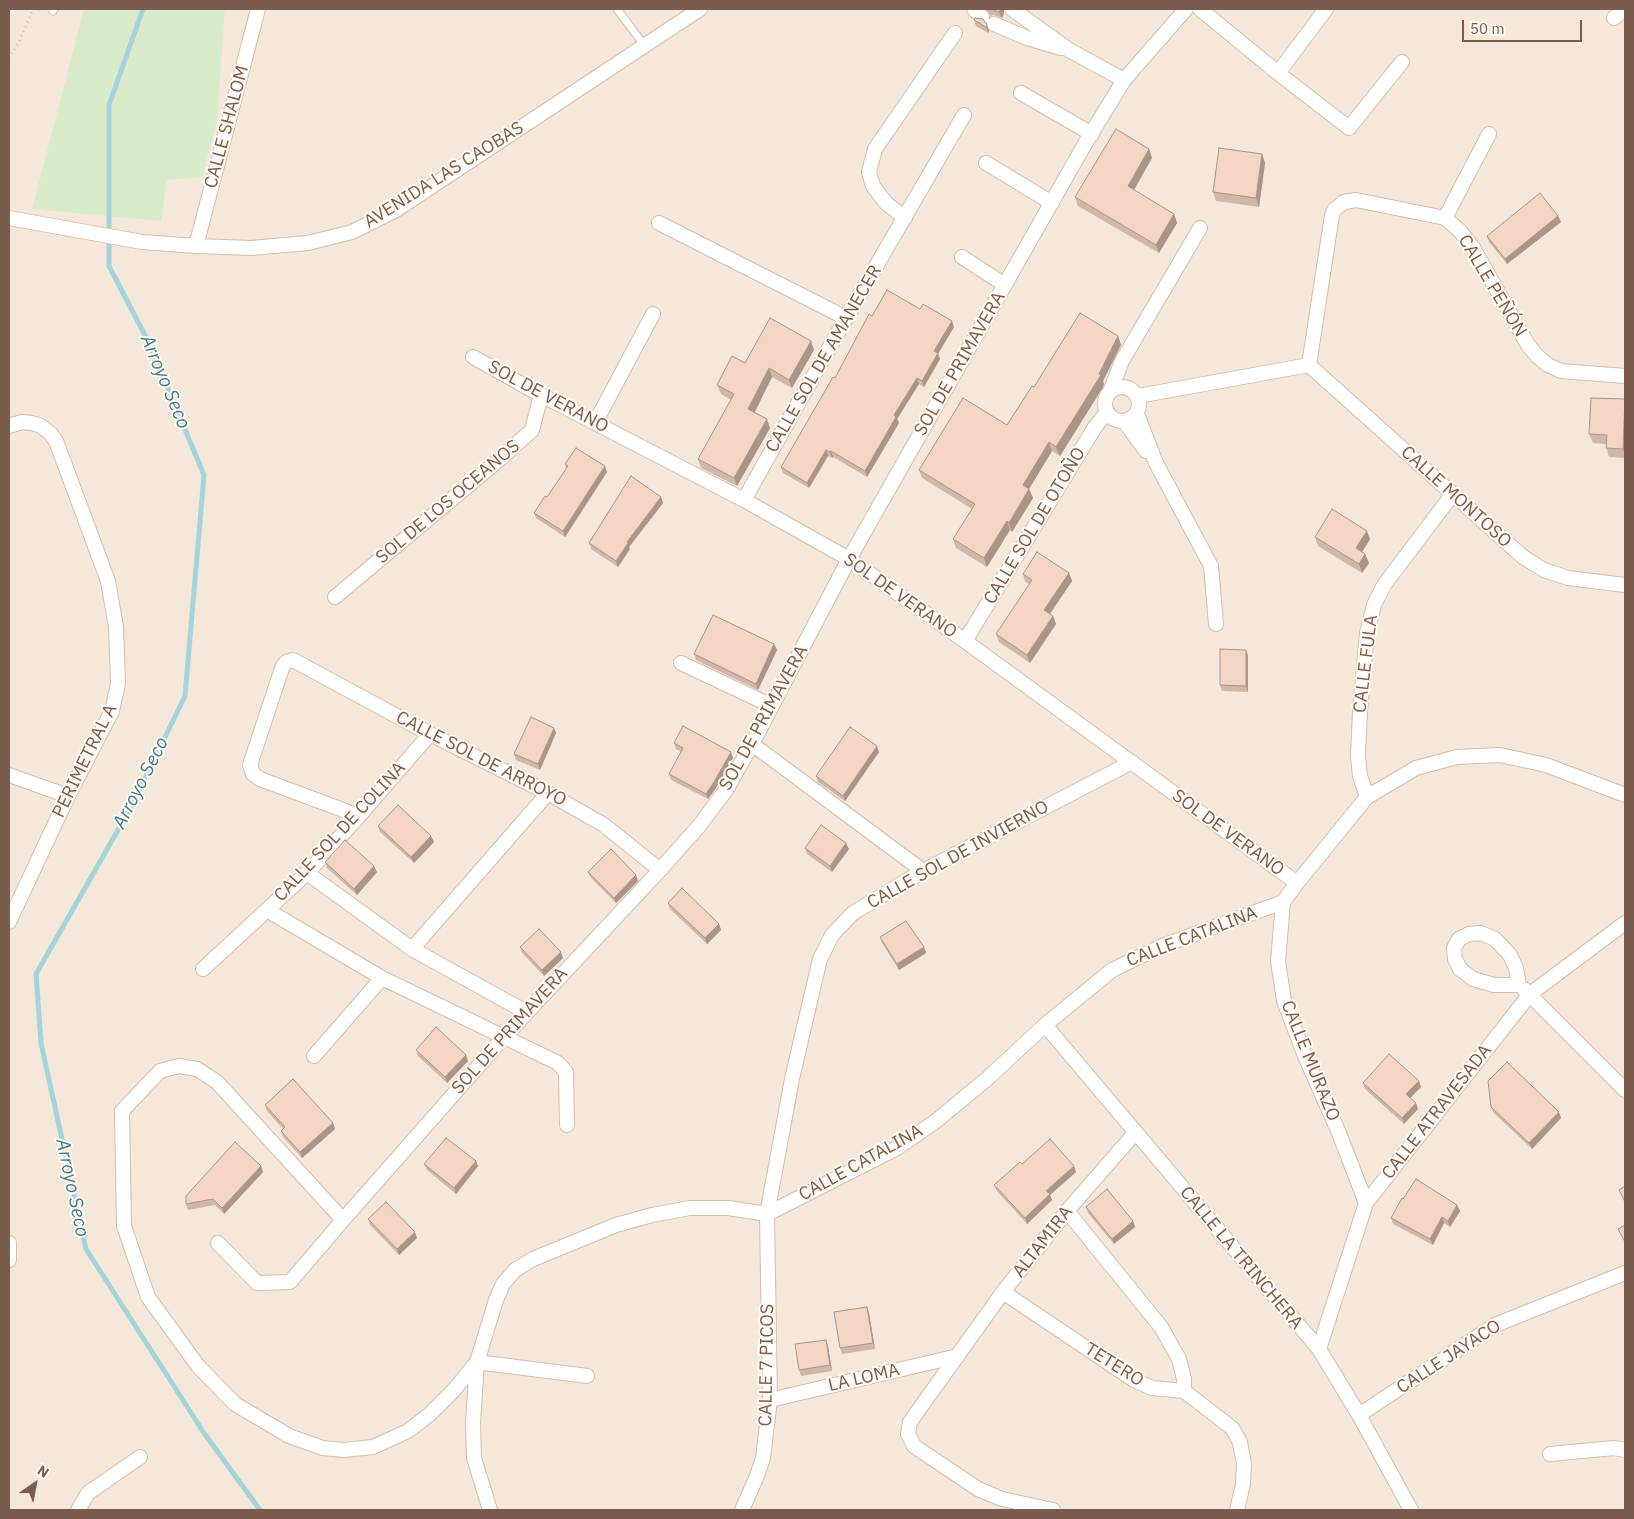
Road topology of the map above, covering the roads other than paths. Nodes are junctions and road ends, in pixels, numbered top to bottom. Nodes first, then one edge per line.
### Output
1 (258, 9) edge
2 (617, 9) edge
3 (700, 9) edge
4 (1012, 9) edge
5 (1186, 9) edge
6 (1200, 9) edge
7 (1326, 9) edge
8 (1625, 9) edge
9 (983, 17) edge
10 (1614, 18) dead end
11 (955, 33) dead end
12 (644, 45) junction
13 (1069, 50) junction
14 (1402, 62) dead end
15 (1278, 74) junction
16 (1124, 80) junction
17 (1021, 93) dead end
18 (964, 115) dead end
19 (1092, 134) junction
20 (1489, 134) dead end
21 (986, 163) dead end
22 (1052, 203) junction
23 (9, 218) edge
24 (905, 218) junction
25 (1445, 218) junction
26 (659, 223) dead end
27 (1200, 228) dead end
28 (196, 246) junction
29 (962, 258) dead end
30 (1005, 285) junction
31 (653, 314) dead end
32 (846, 318) junction
33 (474, 357) dead end
34 (1309, 365) junction
35 (1625, 376) edge
36 (1110, 392) junction
37 (540, 395) junction
38 (1138, 396) junction
39 (1107, 412) junction
40 (1137, 414) junction
41 (1124, 421) junction
42 (596, 423) junction
43 (9, 426) edge
44 (1156, 463) junction
45 (1452, 495) junction
46 (744, 500) junction
47 (849, 559) junction
48 (1625, 585) edge
49 (335, 597) dead end
50 (1216, 624) dead end
51 (966, 641) junction
52 (681, 663) dead end
53 (772, 706) junction
54 (430, 734) junction
55 (752, 744) junction
56 (1132, 762) junction
57 (9, 775) edge
58 (548, 793) junction
59 (1625, 795) edge
60 (68, 796) junction
61 (1367, 797) junction
62 (359, 816) junction
63 (660, 870) junction
64 (923, 871) junction
65 (308, 872) junction
66 (1297, 883) junction
67 (1283, 902) junction
68 (267, 910) junction
69 (9, 922) edge
70 (1625, 924) edge
71 (412, 948) junction
72 (203, 968) dead end
73 (382, 978) junction
74 (1524, 989) junction
75 (526, 1012) junction
76 (1045, 1025) junction
77 (502, 1038) junction
78 (314, 1056) dead end
79 (1625, 1090) edge
80 (567, 1125) dead end
81 (1135, 1132) junction
82 (1366, 1203) junction
83 (1067, 1210) junction
84 (767, 1214) junction
85 (343, 1220) junction
86 (9, 1243) edge
87 (218, 1243) dead end
88 (9, 1260) edge
89 (1625, 1273) edge
90 (1003, 1292) junction
91 (1319, 1349) junction
92 (958, 1356) junction
93 (477, 1362) junction
94 (587, 1376) dead end
95 (1184, 1391) junction
96 (770, 1400) junction
97 (1359, 1415) junction
98 (1625, 1450) edge
99 (1550, 1454) dead end
100 (140, 1457) dead end
101 (78, 1510) edge
102 (490, 1510) edge
103 (742, 1510) edge
104 (1053, 1510) edge
105 (1237, 1510) edge
106 (1411, 1510) edge

1 - 28 street, CALLE SHALOM
2 - 12 lane
3 - 12 street, AVENIDA LAS CAOBAS
4 - 13 street
5 - 16 street, SOL DE PRIMAVERA
6 - 15 street
7 - 15 street
8 - 10 street
9 - 13 street
11 - 24 street
12 - 28 street, AVENIDA LAS CAOBAS
13 - 16 street
14 - 15 street
16 - 19 street, SOL DE PRIMAVERA
17 - 19 street
18 - 24 street, CALLE SOL DE AMANECER
19 - 22 street, SOL DE PRIMAVERA
20 - 25 street
21 - 22 street
22 - 30 street, SOL DE PRIMAVERA
23 - 28 street, AVENIDA LAS CAOBAS
24 - 32 street, CALLE SOL DE AMANECER
25 - 34 street, CALLE PEÑÓN
25 - 35 street, CALLE PEÑÓN
26 - 32 street
27 - 36 street
29 - 30 street
30 - 47 street, SOL DE PRIMAVERA
31 - 42 street
32 - 46 street, CALLE SOL DE AMANECER
33 - 37 street, SOL DE VERANO
34 - 38 street
34 - 45 street, CALLE MONTOSO
36 - 38 street
36 - 39 street
37 - 42 street, SOL DE VERANO
37 - 49 street, SOL DE LOS OCEANOS
38 - 40 street
39 - 41 street
39 - 51 street, CALLE SOL DE OTOÑO
40 - 41 street
40 - 44 street
41 - 44 street
42 - 46 street, SOL DE VERANO
43 - 60 street, PERIMETRAL A
44 - 50 street
45 - 48 street, CALLE MONTOSO
45 - 61 street, CALLE FULA
46 - 47 street, SOL DE VERANO
47 - 51 street, SOL DE VERANO
47 - 53 street, SOL DE PRIMAVERA
51 - 56 street, SOL DE VERANO
52 - 53 street
53 - 55 street, SOL DE PRIMAVERA
54 - 58 street, CALLE SOL DE ARROYO
54 - 62 street, CALLE SOL DE COLINA
54 - 62 street, CALLE SOL DE ARROYO
55 - 63 street, SOL DE PRIMAVERA
55 - 64 street
56 - 64 street, CALLE SOL DE INVIERNO
56 - 66 street, SOL DE VERANO
57 - 60 street
58 - 63 street, CALLE SOL DE ARROYO
58 - 71 street
59 - 61 street
60 - 69 street, PERIMETRAL A
61 - 66 street
62 - 65 street, CALLE SOL DE COLINA
63 - 75 street, SOL DE PRIMAVERA
64 - 84 street, CALLE SOL DE INVIERNO
65 - 68 street, CALLE SOL DE COLINA
65 - 71 street
66 - 67 street
67 - 76 street, CALLE CATALINA
67 - 82 street, CALLE MURAZO
68 - 72 street, CALLE SOL DE COLINA
68 - 73 street
70 - 74 street, CALLE ATRAVESADA
71 - 75 street
73 - 77 street
73 - 78 street
74 - 74 street
74 - 79 street
74 - 82 street, CALLE ATRAVESADA
75 - 77 street, SOL DE PRIMAVERA
76 - 81 street, CALLE LA TRINCHERA
76 - 84 street, CALLE CATALINA
77 - 80 street
77 - 85 street, SOL DE PRIMAVERA
81 - 83 street, ALTAMIRA
81 - 91 street, CALLE LA TRINCHERA
82 - 91 street, CALLE ATRAVESADA
83 - 90 street, ALTAMIRA
83 - 95 street
84 - 93 street
84 - 96 street, CALLE 7 PICOS
85 - 87 street, SOL DE PRIMAVERA
85 - 93 street
86 - 88 street
89 - 97 street, CALLE JAYACO
90 - 92 street, ALTAMIRA
90 - 95 street, TETERO
91 - 97 street, CALLE LA TRINCHERA
92 - 96 street, LA LOMA
92 - 104 street, ALTAMIRA
93 - 94 street
93 - 102 street
95 - 105 street
96 - 103 street, CALLE 7 PICOS
97 - 106 street, CALLE LA TRINCHERA
98 - 99 street
100 - 101 street

